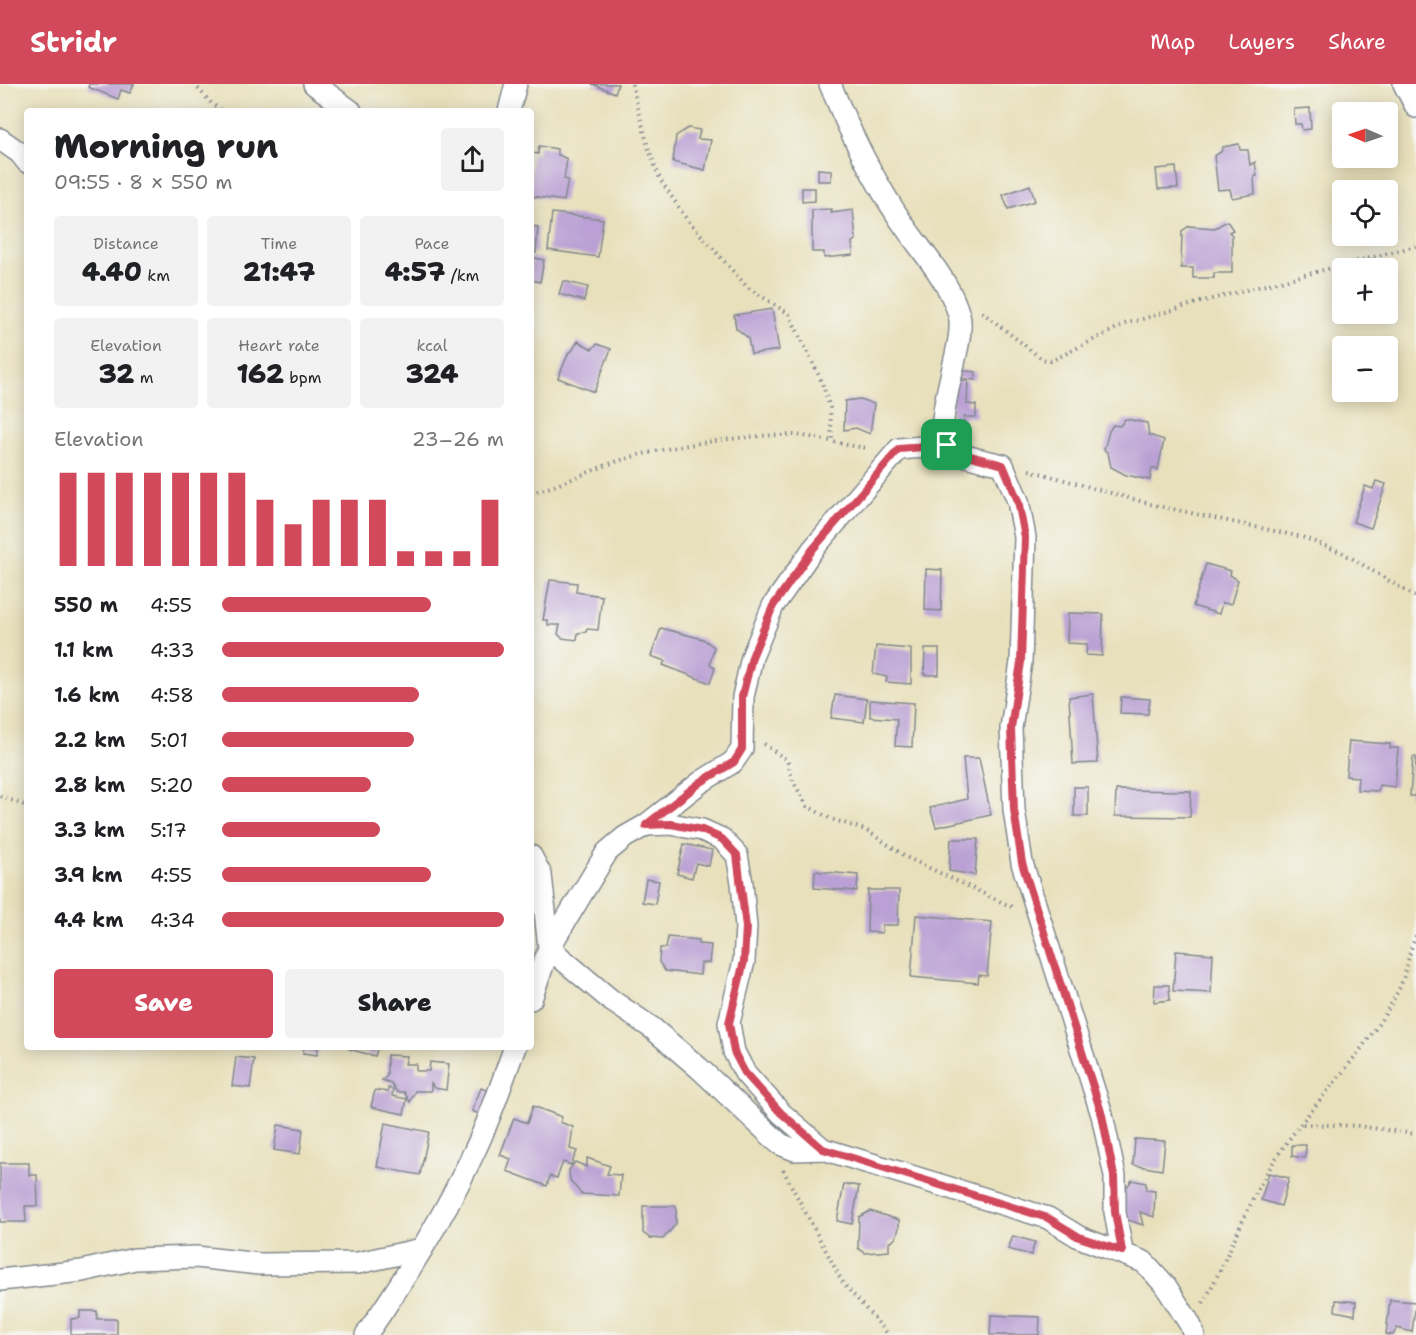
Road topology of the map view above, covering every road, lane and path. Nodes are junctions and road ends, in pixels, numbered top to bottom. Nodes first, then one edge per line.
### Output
1 (194, 84) edge
2 (314, 84) edge
3 (516, 84) edge
4 (632, 84) edge
5 (830, 84) edge
6 (1404, 84) edge
7 (1416, 107) edge
8 (218, 108) edge
9 (347, 108) edge
10 (510, 108) edge
11 (0, 139) edge
12 (24, 158) edge
13 (1416, 246) edge
14 (949, 292) junction
15 (832, 441) junction
16 (947, 445) junction
17 (899, 449) junction
18 (1003, 465) junction
19 (534, 492) edge
20 (1416, 597) edge
21 (742, 729) junction
22 (0, 796) edge
23 (24, 805) edge
24 (646, 825) junction
25 (534, 862) edge
26 (1040, 920) junction
27 (1416, 936) edge
28 (549, 948) junction
29 (534, 990) edge
30 (514, 1050) edge
31 (1303, 1124) junction
32 (1416, 1134) edge
33 (823, 1149) junction
34 (779, 1162) dead end
35 (422, 1249) junction
36 (1122, 1251) junction
37 (0, 1280) edge
38 (1192, 1330) edge
39 (366, 1335) edge
40 (889, 1335) edge

1 - 8 path
2 - 9 street
3 - 10 street
4 - 15 path
5 - 14 street
6 - 7 street
11 - 12 street
13 - 14 path
14 - 16 street
15 - 17 path
15 - 19 path
16 - 17 street
16 - 18 street
17 - 21 street
18 - 20 path
18 - 26 street
21 - 24 street
21 - 26 path
22 - 23 path
24 - 28 street
24 - 33 street
25 - 28 street
26 - 36 street
27 - 31 path
28 - 29 street
28 - 33 street
30 - 35 street
31 - 32 path
31 - 38 path
33 - 36 street
34 - 40 path
35 - 37 street
35 - 39 street
36 - 38 street

